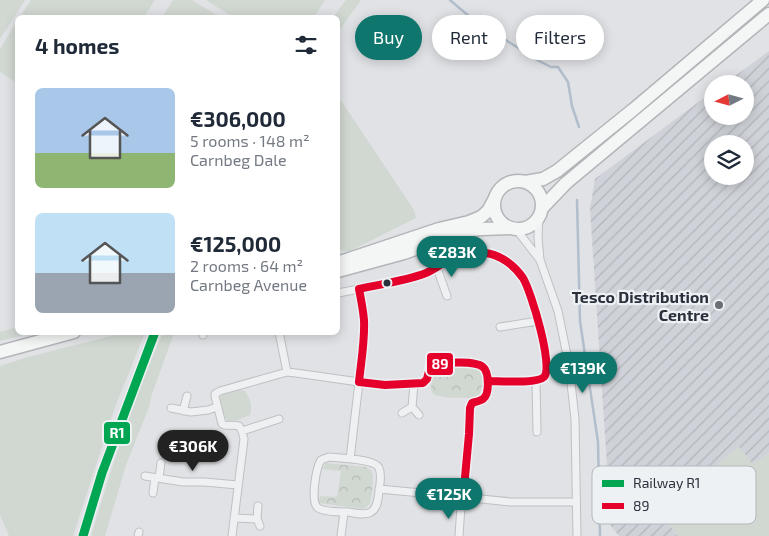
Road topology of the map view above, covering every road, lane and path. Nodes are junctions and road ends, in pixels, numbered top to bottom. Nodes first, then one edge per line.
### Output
1 (763, 0) edge
2 (769, 14) edge
3 (525, 182) junction
4 (495, 198) junction
5 (540, 212) junction
6 (514, 228) junction
7 (540, 260) junction
8 (340, 261) edge
9 (437, 268) junction
10 (340, 270) edge
11 (359, 289) junction
12 (340, 293) edge
13 (447, 296) dead end
14 (538, 321) junction
15 (500, 327) dead end
16 (63, 335) edge
17 (280, 335) edge
18 (0, 352) edge
19 (287, 372) junction
20 (488, 381) junction
21 (536, 381) junction
22 (359, 382) junction
23 (414, 384) junction
24 (186, 396) dead end
25 (217, 407) junction
26 (171, 408) dead end
27 (412, 408) junction
28 (183, 410) junction
29 (402, 413) dead end
30 (419, 414) dead end
31 (279, 419) dead end
32 (242, 430) junction
33 (537, 432) dead end
34 (350, 459) junction
35 (161, 463) dead end
36 (145, 476) dead end
37 (157, 478) junction
38 (238, 485) junction
39 (464, 488) junction
40 (379, 489) junction
41 (153, 493) dead end
42 (454, 496) junction
43 (472, 498) junction
44 (576, 502) junction
45 (258, 506) dead end
46 (461, 506) junction
47 (344, 512) junction
48 (234, 518) junction
49 (232, 536) edge
50 (341, 536) edge
51 (459, 536) edge
52 (577, 536) edge

1 - 3 highway
2 - 5 highway
3 - 4 highway
3 - 5 highway
4 - 6 highway
4 - 8 highway
5 - 6 highway
5 - 7 street
6 - 7 street
6 - 10 highway
7 - 44 street
9 - 11 street
9 - 13 street
9 - 14 street
11 - 12 street
11 - 22 street
14 - 15 street
14 - 21 street
16 - 18 highway
17 - 19 street
19 - 22 street
19 - 25 street
20 - 21 street
20 - 23 street
20 - 39 street
21 - 33 street
22 - 23 street
22 - 34 street
23 - 27 street
24 - 28 street
25 - 28 street
25 - 32 street
26 - 28 street
27 - 29 street
27 - 30 street
31 - 32 street
32 - 38 street
34 - 40 street
34 - 47 street
35 - 37 street
36 - 37 street
37 - 38 street
37 - 41 street
38 - 48 street
39 - 42 street
39 - 43 street
40 - 42 street
40 - 47 street
42 - 46 street
43 - 44 street
43 - 46 street
44 - 52 street
45 - 48 street
46 - 51 street
47 - 50 street
48 - 49 street

